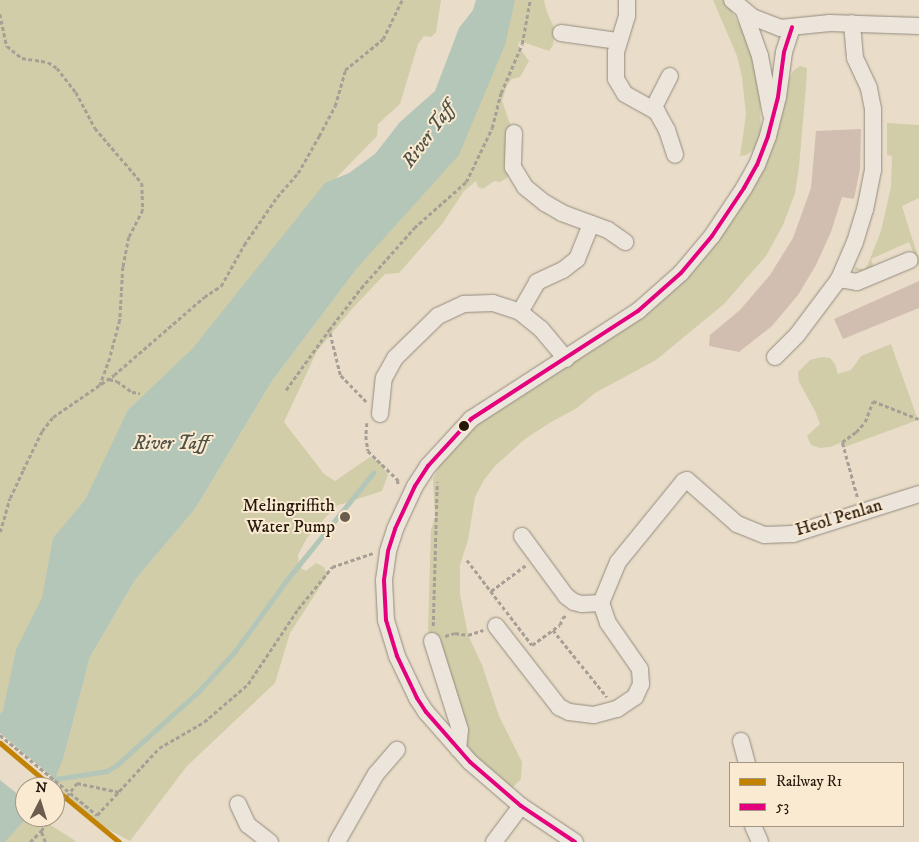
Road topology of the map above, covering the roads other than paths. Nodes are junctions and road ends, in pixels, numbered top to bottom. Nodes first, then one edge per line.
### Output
1 (627, 0) edge
2 (738, 5) edge
3 (852, 23) junction
4 (919, 26) edge
5 (792, 27) junction
6 (561, 33) dead end
7 (618, 41) junction
8 (670, 76) dead end
9 (653, 109) junction
10 (773, 121) junction
11 (514, 133) dead end
12 (675, 154) dead end
13 (591, 224) junction
14 (626, 242) dead end
15 (910, 260) dead end
16 (839, 279) junction
17 (520, 312) junction
18 (775, 357) dead end
19 (566, 359) junction
20 (372, 414) road end
21 (919, 494) edge
22 (522, 536) dead end
23 (600, 603) junction
24 (496, 626) road end
25 (432, 641) road end
26 (741, 741) dead end
27 (458, 749) junction
28 (397, 750) dead end
29 (747, 762) edge
30 (238, 804) dead end
31 (521, 806) junction
32 (754, 827) edge
33 (270, 842) edge
34 (337, 842) edge
35 (494, 842) edge
36 (575, 842) edge
37 (760, 842) edge

1 - 7 street
2 - 5 street
2 - 10 street
3 - 4 street
3 - 5 street
3 - 16 street
5 - 10 street
6 - 7 street
7 - 9 street
8 - 9 street
9 - 12 street
10 - 19 street
11 - 13 street
13 - 14 street
13 - 17 street
15 - 16 street
16 - 18 street
17 - 19 street
17 - 20 street
19 - 27 street
21 - 23 street, Heol Penlan
22 - 23 street
23 - 24 street
25 - 27 street
26 - 29 street
27 - 31 street
28 - 34 street
30 - 33 street
31 - 35 street
31 - 36 street
32 - 37 street

